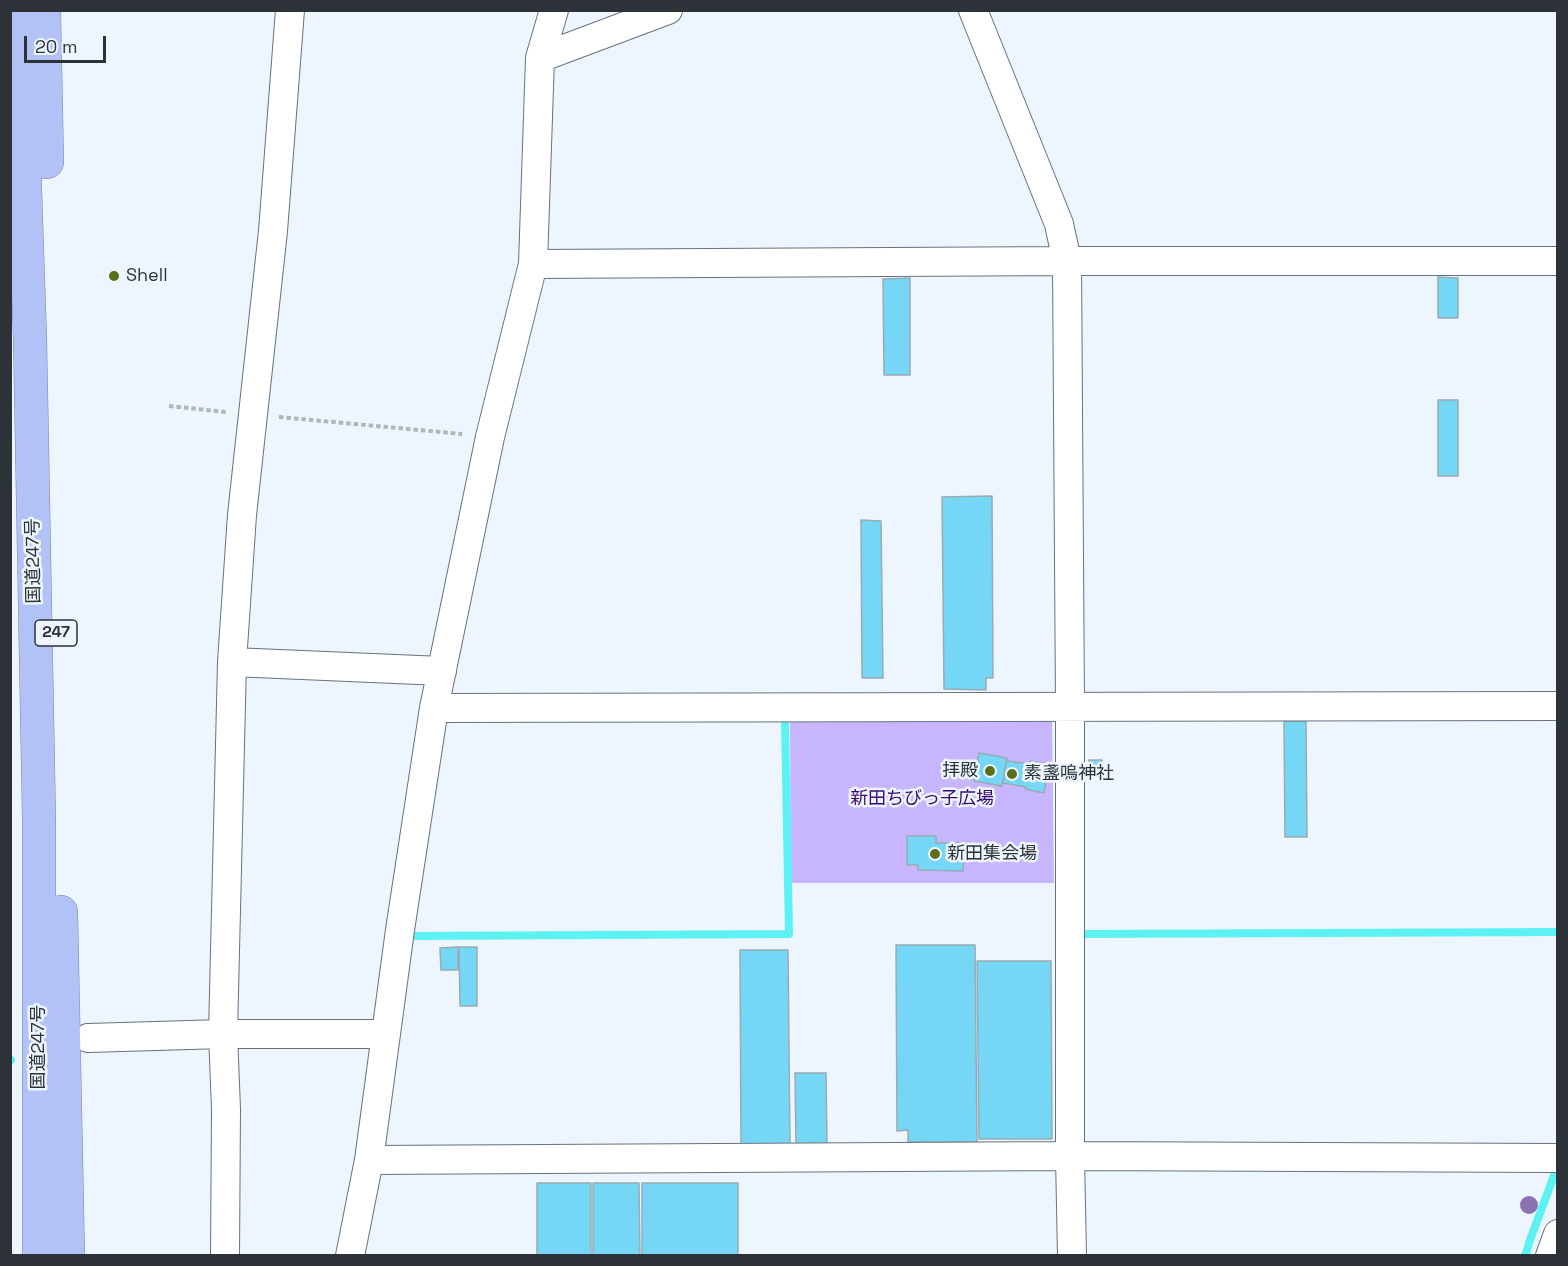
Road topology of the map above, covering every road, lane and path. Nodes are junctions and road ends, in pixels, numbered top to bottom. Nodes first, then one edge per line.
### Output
1 (20, 10) edge
2 (44, 10) edge
3 (290, 10) edge
4 (554, 10) edge
5 (668, 10) edge
6 (973, 10) edge
7 (540, 58) junction
8 (1067, 261) junction
9 (1557, 261) edge
10 (533, 264) junction
11 (170, 406) dead end
12 (253, 414) junction
13 (490, 437) junction
14 (232, 662) junction
15 (442, 671) junction
16 (1557, 706) edge
17 (1070, 707) junction
18 (434, 708) junction
19 (224, 1034) junction
20 (386, 1034) junction
21 (88, 1038) dead end
22 (1070, 1156) junction
23 (1557, 1158) edge
24 (369, 1160) junction
25 (1557, 1234) edge
26 (39, 1256) edge
27 (68, 1256) edge
28 (225, 1256) edge
29 (350, 1256) edge
30 (1072, 1256) edge
31 (1550, 1256) edge

1 - 26 highway, 国道247号 / 247
2 - 27 highway, 国道247号 / 247
3 - 12 street
4 - 7 street
5 - 7 street
6 - 8 street
7 - 10 street
8 - 9 street
8 - 10 street
8 - 17 street
10 - 13 street
11 - 12 path
12 - 13 path
12 - 14 street
13 - 15 street
14 - 15 street
14 - 19 street
15 - 18 street
16 - 17 street
17 - 18 street
17 - 22 street
18 - 20 street
19 - 20 street
19 - 21 street
19 - 28 street
20 - 24 street
22 - 23 street
22 - 24 street
22 - 30 street
24 - 29 street
25 - 31 street

